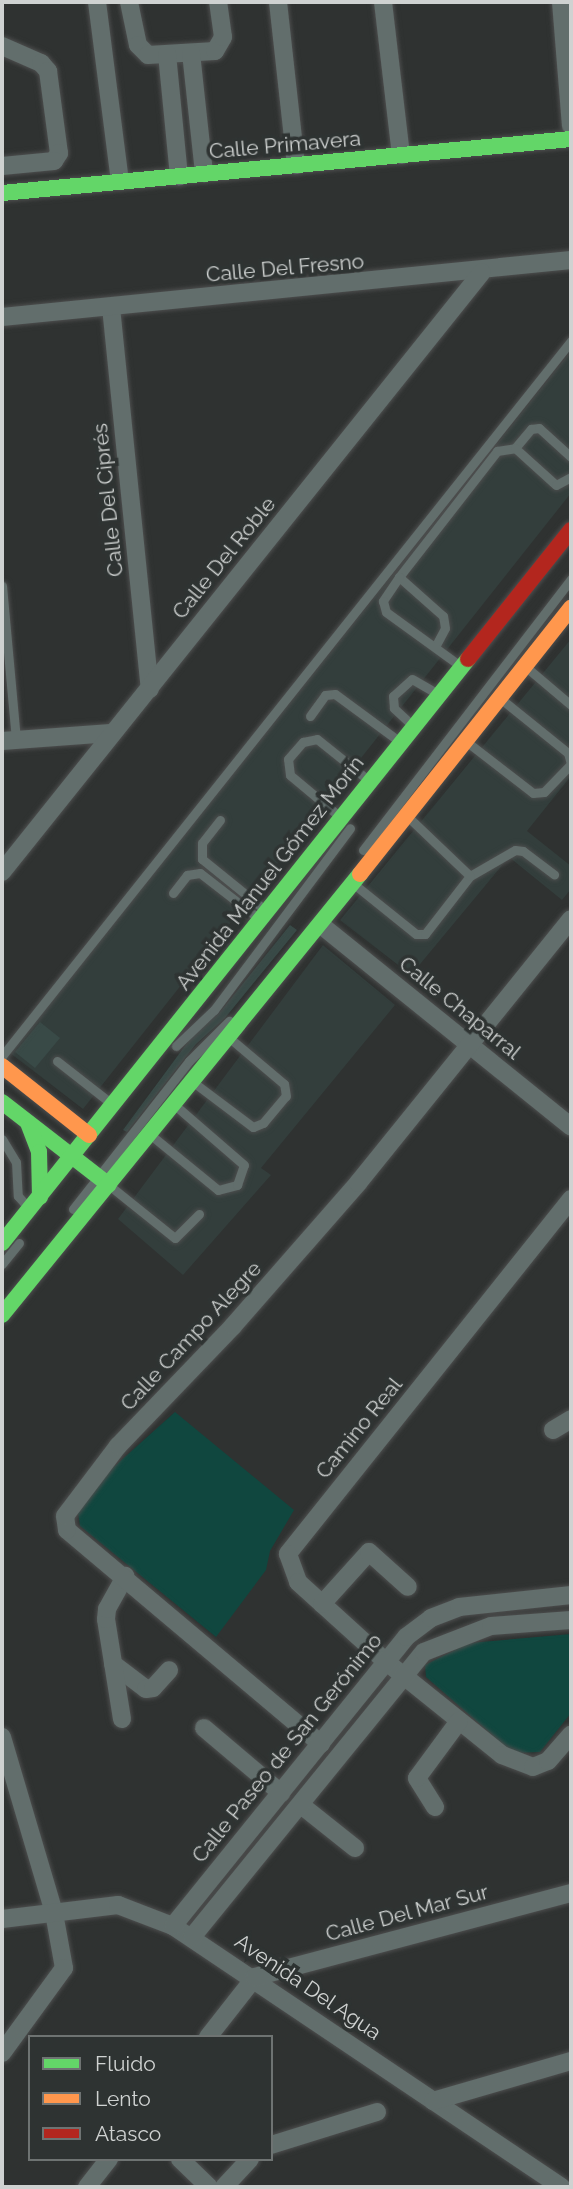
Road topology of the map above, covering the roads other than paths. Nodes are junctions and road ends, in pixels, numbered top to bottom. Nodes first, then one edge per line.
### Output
1 (97, 2) edge
2 (129, 2) edge
3 (218, 2) edge
4 (278, 2) edge
5 (383, 2) edge
6 (561, 2) edge
7 (2, 46) edge
8 (191, 53) junction
9 (167, 54) junction
10 (571, 126) edge
11 (571, 139) edge
12 (401, 155) junction
13 (22, 164) junction
14 (296, 165) junction
15 (2, 166) edge
16 (204, 173) junction
17 (179, 176) junction
18 (120, 181) junction
19 (24, 190) junction
20 (2, 192) edge
21 (571, 260) edge
22 (482, 272) junction
23 (111, 307) junction
24 (2, 317) edge
25 (571, 341) edge
26 (514, 448) junction
27 (571, 457) edge
28 (571, 477) edge
29 (571, 530) edge
30 (399, 578) junction
31 (571, 579) edge
32 (2, 586) edge
33 (571, 608) edge
34 (435, 647) junction
35 (460, 666) junction
36 (525, 666) junction
37 (150, 688) junction
38 (438, 695) junction
39 (500, 698) junction
40 (571, 705) edge
41 (310, 716) dead end
42 (414, 726) junction
43 (111, 733) junction
44 (9, 741) edge
45 (465, 741) junction
46 (400, 742) junction
47 (370, 781) junction
48 (341, 817) junction
49 (407, 817) junction
50 (358, 818) dead end
51 (220, 820) dead end
52 (351, 865) dead end
53 (2, 872) edge
54 (554, 874) dead end
55 (470, 876) junction
56 (349, 880) junction
57 (173, 893) dead end
58 (263, 915) junction
59 (571, 919) edge
60 (321, 925) junction
61 (230, 1039) junction
62 (470, 1045) junction
63 (2, 1056) edge
64 (57, 1061) dead end
65 (164, 1061) dead end
66 (2, 1066) edge
67 (193, 1082) junction
68 (2, 1104) edge
69 (113, 1105) junction
70 (175, 1105) junction
71 (28, 1123) junction
72 (571, 1127) edge
73 (89, 1135) junction
74 (150, 1135) junction
75 (2, 1139) edge
76 (79, 1162) junction
77 (103, 1181) junction
78 (571, 1199) edge
79 (42, 1204) junction
80 (199, 1214) dead end
81 (28, 1231) dead end
82 (2, 1243) edge
83 (2, 1264) edge
84 (2, 1298) edge
85 (2, 1315) edge
86 (571, 1419) edge
87 (552, 1430) dead end
88 (125, 1576) junction
89 (408, 1587) dead end
90 (571, 1595) edge
91 (322, 1604) junction
92 (571, 1620) edge
93 (384, 1660) junction
94 (113, 1664) junction
95 (169, 1670) dead end
96 (402, 1674) junction
97 (122, 1719) dead end
98 (459, 1721) junction
99 (204, 1728) dead end
100 (571, 1735) edge
101 (2, 1737) edge
102 (321, 1744) junction
103 (281, 1793) junction
104 (302, 1805) junction
105 (435, 1807) dead end
106 (355, 1848) dead end
107 (571, 1893) edge
108 (54, 1913) junction
109 (2, 1919) edge
110 (173, 1926) junction
111 (192, 1937) junction
112 (255, 1977) junction
113 (210, 2035) edge
114 (2, 2053) edge
115 (571, 2061) edge
116 (433, 2101) junction
117 (377, 2112) dead end
118 (273, 2144) edge
119 (107, 2161) edge
120 (182, 2161) edge
121 (248, 2161) edge
122 (87, 2187) edge
123 (209, 2187) edge
124 (224, 2187) edge
125 (562, 2187) edge

1 - 18 street
2 - 9 street
3 - 8 street
4 - 14 street
5 - 12 street
6 - 10 street
7 - 13 street
8 - 9 street
8 - 16 street
9 - 17 street
11 - 12 main road, Calle Primavera
12 - 14 main road, Calle Primavera
13 - 15 street
13 - 19 street
14 - 16 main road, Calle Primavera
16 - 17 main road, Calle Primavera
17 - 18 main road, Calle Primavera
18 - 19 main road, Calle Primavera
19 - 20 main road, Calle Primavera
21 - 22 street, Calle Del Fresno
22 - 23 street, Calle Del Fresno
22 - 37 street, Calle Del Roble
23 - 24 street, Calle Del Fresno
23 - 37 street, Calle Del Ciprés
25 - 63 lane
26 - 27 lane
26 - 28 lane
26 - 30 lane
29 - 35 main road, Avenida Manuel Gómez Morín
30 - 34 lane
30 - 34 lane
31 - 52 lane
32 - 44 lane
33 - 36 main road
34 - 35 lane
35 - 38 main road, Avenida Manuel Gómez Morín
36 - 39 main road
36 - 40 lane
37 - 43 street, Calle Del Roble
38 - 42 main road, Avenida Manuel Gómez Morín
38 - 42 lane
39 - 45 main road
39 - 45 lane
41 - 46 lane
42 - 46 main road, Avenida Manuel Gómez Morín
43 - 44 street
43 - 53 street, Calle Del Roble
45 - 49 main road
46 - 47 main road, Avenida Manuel Gómez Morín
47 - 48 main road, Avenida Manuel Gómez Morín
47 - 48 lane
48 - 58 main road, Avenida Manuel Gómez Morín
49 - 55 lane
49 - 56 main road
50 - 65 lane
51 - 58 lane
54 - 55 lane
55 - 56 lane
56 - 60 main road
56 - 77 lane
57 - 58 lane
58 - 69 main road, Avenida Manuel Gómez Morín
59 - 62 street, Calle Campo Alegre
60 - 61 main road
60 - 62 street, Calle Chaparral
61 - 67 main road
61 - 67 lane
62 - 72 street, Calle Chaparral
62 - 88 street, Calle Campo Alegre
64 - 69 lane
66 - 73 main road
67 - 70 main road
68 - 71 main road
69 - 73 main road, Avenida Manuel Gómez Morín
70 - 74 main road
70 - 74 lane
71 - 76 main road
71 - 79 main road
73 - 76 main road, Avenida Manuel Gómez Morín
74 - 77 main road
75 - 79 lane
76 - 77 main road
76 - 79 main road, Avenida Manuel Gómez Morín
77 - 80 lane
77 - 84 lane
77 - 85 main road
78 - 91 street, Camino Real
79 - 82 main road, Avenida Manuel Gómez Morín
81 - 83 lane
86 - 87 street
88 - 94 street
88 - 102 street, Calle Campo Alegre
89 - 91 street
90 - 93 street, Calle Paseo de San Gerónimo
91 - 93 street, Camino Real
92 - 96 street, Calle Paseo de San Gerónimo
93 - 96 street, Camino Real
93 - 102 street, Calle Paseo de San Gerónimo
94 - 95 street
94 - 97 street
96 - 98 street, Camino Real
96 - 104 street, Calle Paseo de San Gerónimo
98 - 100 street, Camino Real
98 - 105 street
99 - 103 street
101 - 108 street
102 - 103 street, Calle Paseo de San Gerónimo
103 - 110 street, Calle Paseo de San Gerónimo
104 - 106 street
104 - 111 street, Calle Paseo de San Gerónimo
107 - 112 street, Calle Del Mar Sur
108 - 109 street, Avenida Del Agua
108 - 110 street, Avenida Del Agua
108 - 114 street
110 - 111 street, Avenida Del Agua
111 - 112 street, Avenida Del Agua
112 - 113 street
112 - 116 street, Avenida Del Agua
115 - 116 street
116 - 125 street, Avenida Del Agua
117 - 118 street
119 - 122 street
120 - 123 street
121 - 124 street

